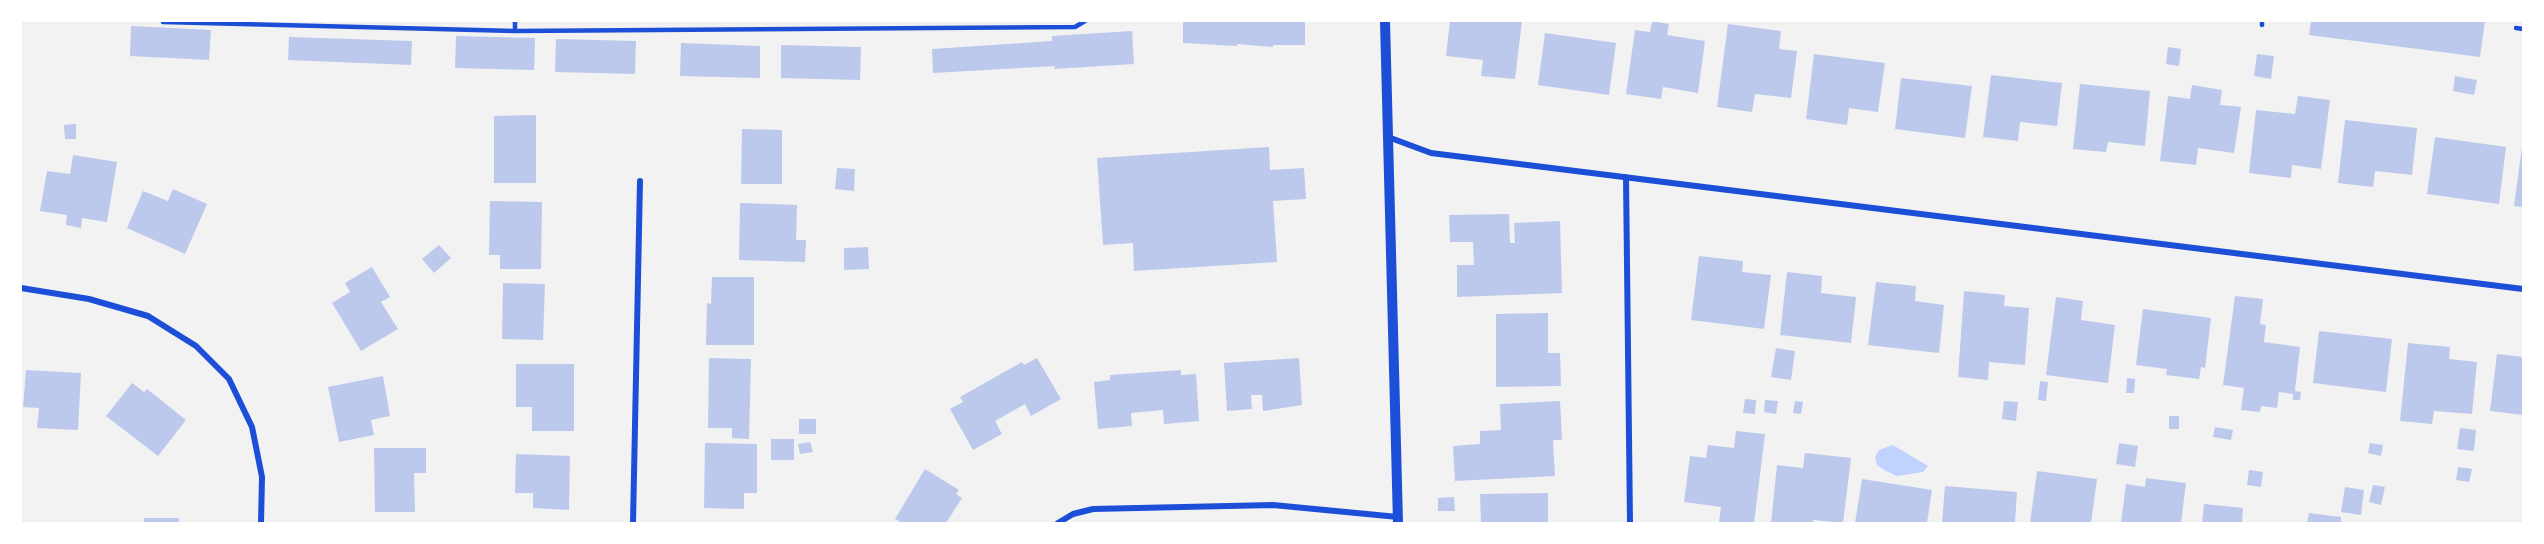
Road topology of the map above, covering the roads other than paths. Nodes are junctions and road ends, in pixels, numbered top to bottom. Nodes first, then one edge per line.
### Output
1 (515, 21) edge
2 (1085, 21) edge
3 (1385, 21) edge
4 (163, 22) edge
5 (2516, 28) dead end
6 (2523, 29) edge
7 (515, 31) junction
8 (1388, 137) junction
9 (1626, 177) junction
10 (640, 181) dead end
11 (21, 288) edge
12 (2523, 289) edge
13 (1398, 520) edge
14 (261, 523) edge
15 (633, 523) edge
16 (1058, 523) edge
17 (1630, 523) edge

1 - 7 lane
2 - 7 lane
3 - 8 street
4 - 7 lane
5 - 6 lane
8 - 9 street
8 - 13 street
9 - 12 street
9 - 17 street
10 - 15 street
11 - 14 street
13 - 16 street

